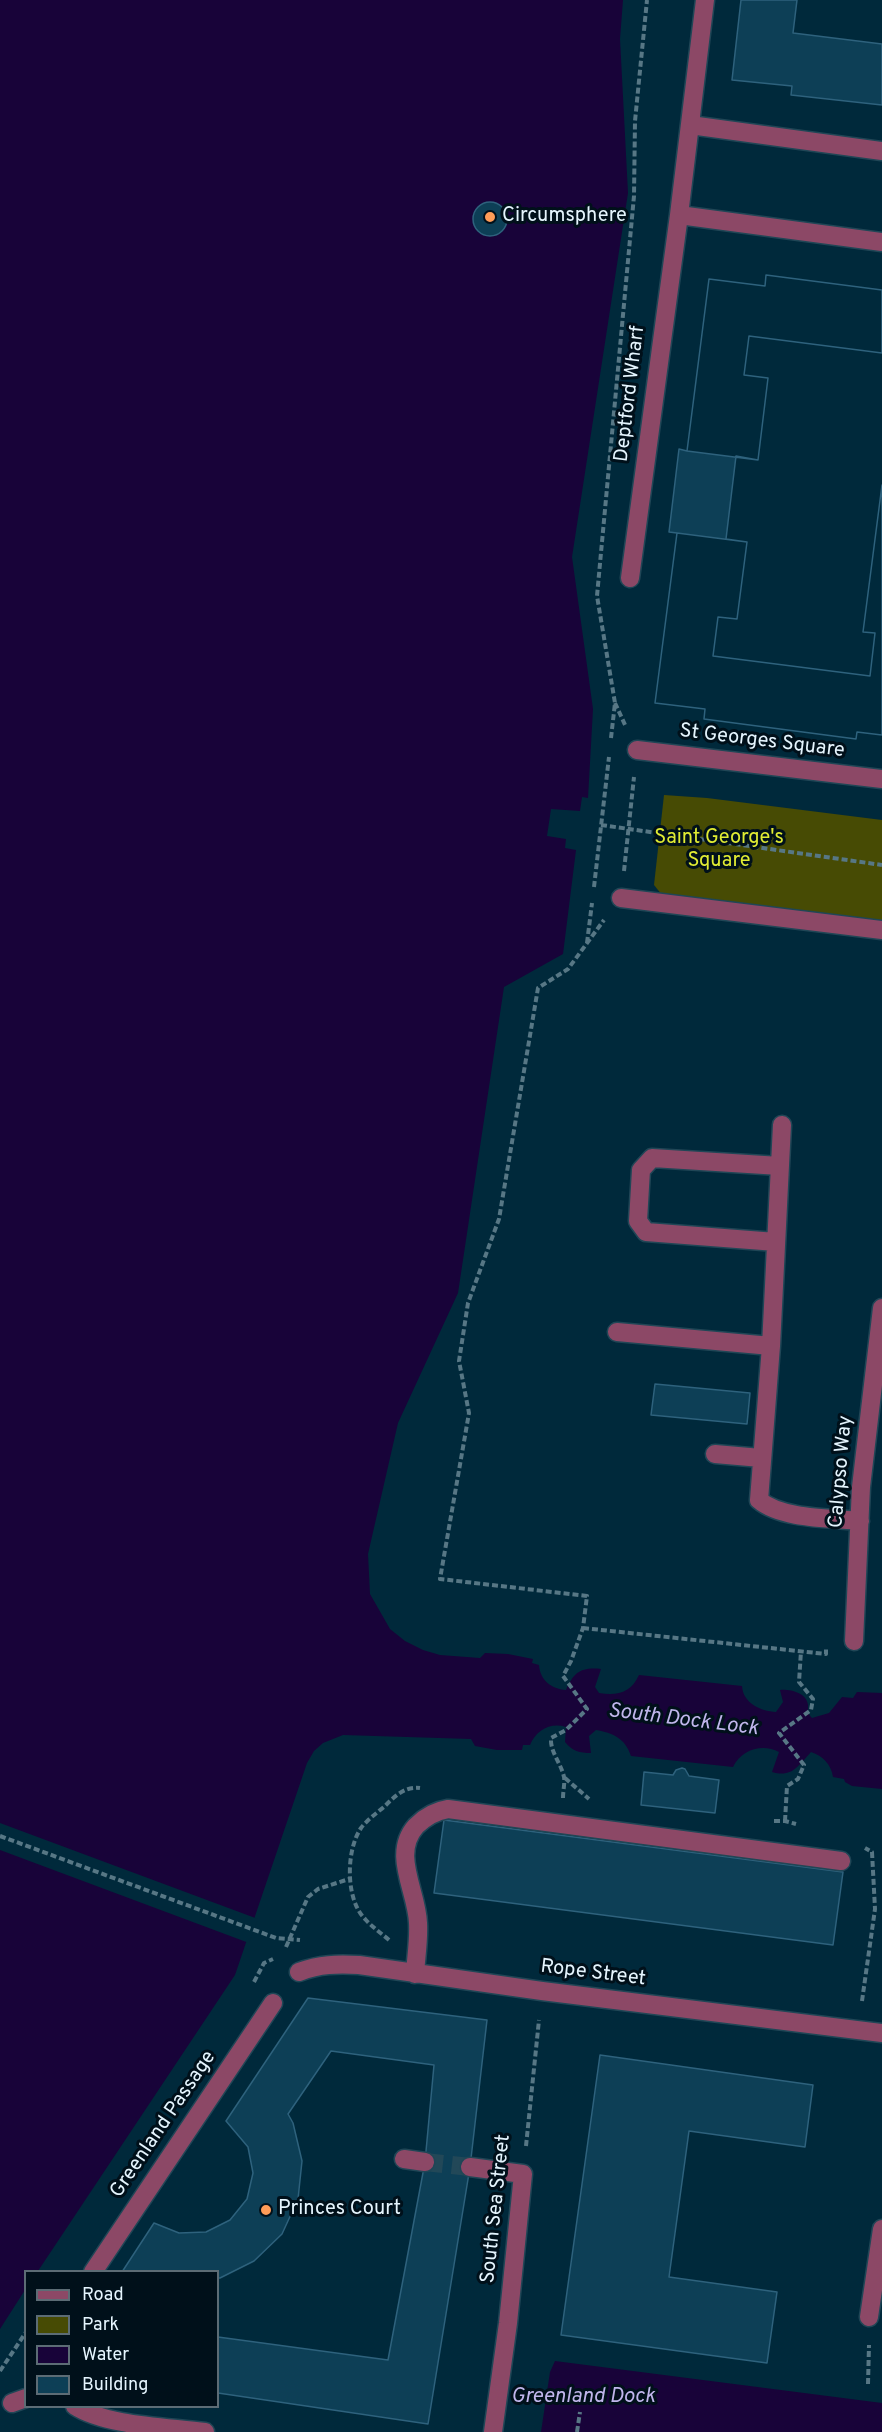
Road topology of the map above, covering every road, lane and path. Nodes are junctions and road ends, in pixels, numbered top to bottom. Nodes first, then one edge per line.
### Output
1 (647, 0) edge
2 (705, 0) edge
3 (690, 125) junction
4 (882, 151) edge
5 (679, 215) junction
6 (882, 242) edge
7 (630, 578) dead end
8 (637, 750) junction
9 (882, 779) edge
10 (606, 781) dead end
11 (629, 828) junction
12 (882, 865) edge
13 (621, 898) joint
14 (882, 930) edge
15 (586, 944) dead end
16 (782, 1125) dead end
17 (780, 1166) junction
18 (776, 1242) junction
19 (882, 1308) edge
20 (617, 1332) dead end
21 (771, 1346) junction
22 (715, 1454) dead end
23 (761, 1458) junction
24 (860, 1521) junction
25 (583, 1628) junction
26 (854, 1641) dead end
27 (562, 1805) dead end
28 (804, 1826) dead end
29 (0, 1836) edge
30 (857, 1844) dead end
31 (841, 1861) dead end
32 (349, 1879) dead end
33 (875, 1909) junction
34 (882, 1910) edge
35 (276, 1938) dead end
36 (300, 1972) dead end
37 (415, 1974) junction
38 (542, 1991) junction
39 (273, 2003) dead end
40 (861, 2007) dead end
41 (882, 2033) edge
42 (404, 2159) dead end
43 (425, 2162) tunnel mouth
44 (470, 2167) tunnel mouth
45 (523, 2174) junction
46 (882, 2229) edge
47 (94, 2270) edge
48 (869, 2317) joint
49 (24, 2335) edge
50 (0, 2371) edge
51 (868, 2384) dead end
52 (78, 2408) edge
53 (580, 2412) dead end
54 (205, 2432) edge
55 (493, 2432) edge
56 (577, 2432) edge

1 - 8 path
2 - 3 street, Deptford Wharf
3 - 4 street
3 - 5 street, Deptford Wharf
5 - 6 street
5 - 7 street, Deptford Wharf
8 - 9 street, St Georges Square
8 - 11 path
10 - 11 path
11 - 12 path
11 - 13 path
13 - 14 street
15 - 25 path
16 - 17 street
17 - 18 street
17 - 18 street
18 - 21 street
19 - 24 street, Calypso Way
20 - 21 street
21 - 23 street
22 - 23 street
23 - 24 street
24 - 26 street, Calypso Way
25 - 27 path
25 - 28 path
29 - 35 path
30 - 33 path
31 - 37 street
32 - 37 path
33 - 34 path
33 - 40 path
36 - 37 street, Rope Street
37 - 38 street, Rope Street
38 - 41 street, Rope Street
38 - 45 path, South Sea Street
39 - 47 street, Greenland Passage
42 - 43 street
44 - 45 street
45 - 55 street, South Sea Street
46 - 48 street
48 - 51 path
49 - 50 path
52 - 54 street
53 - 56 path

